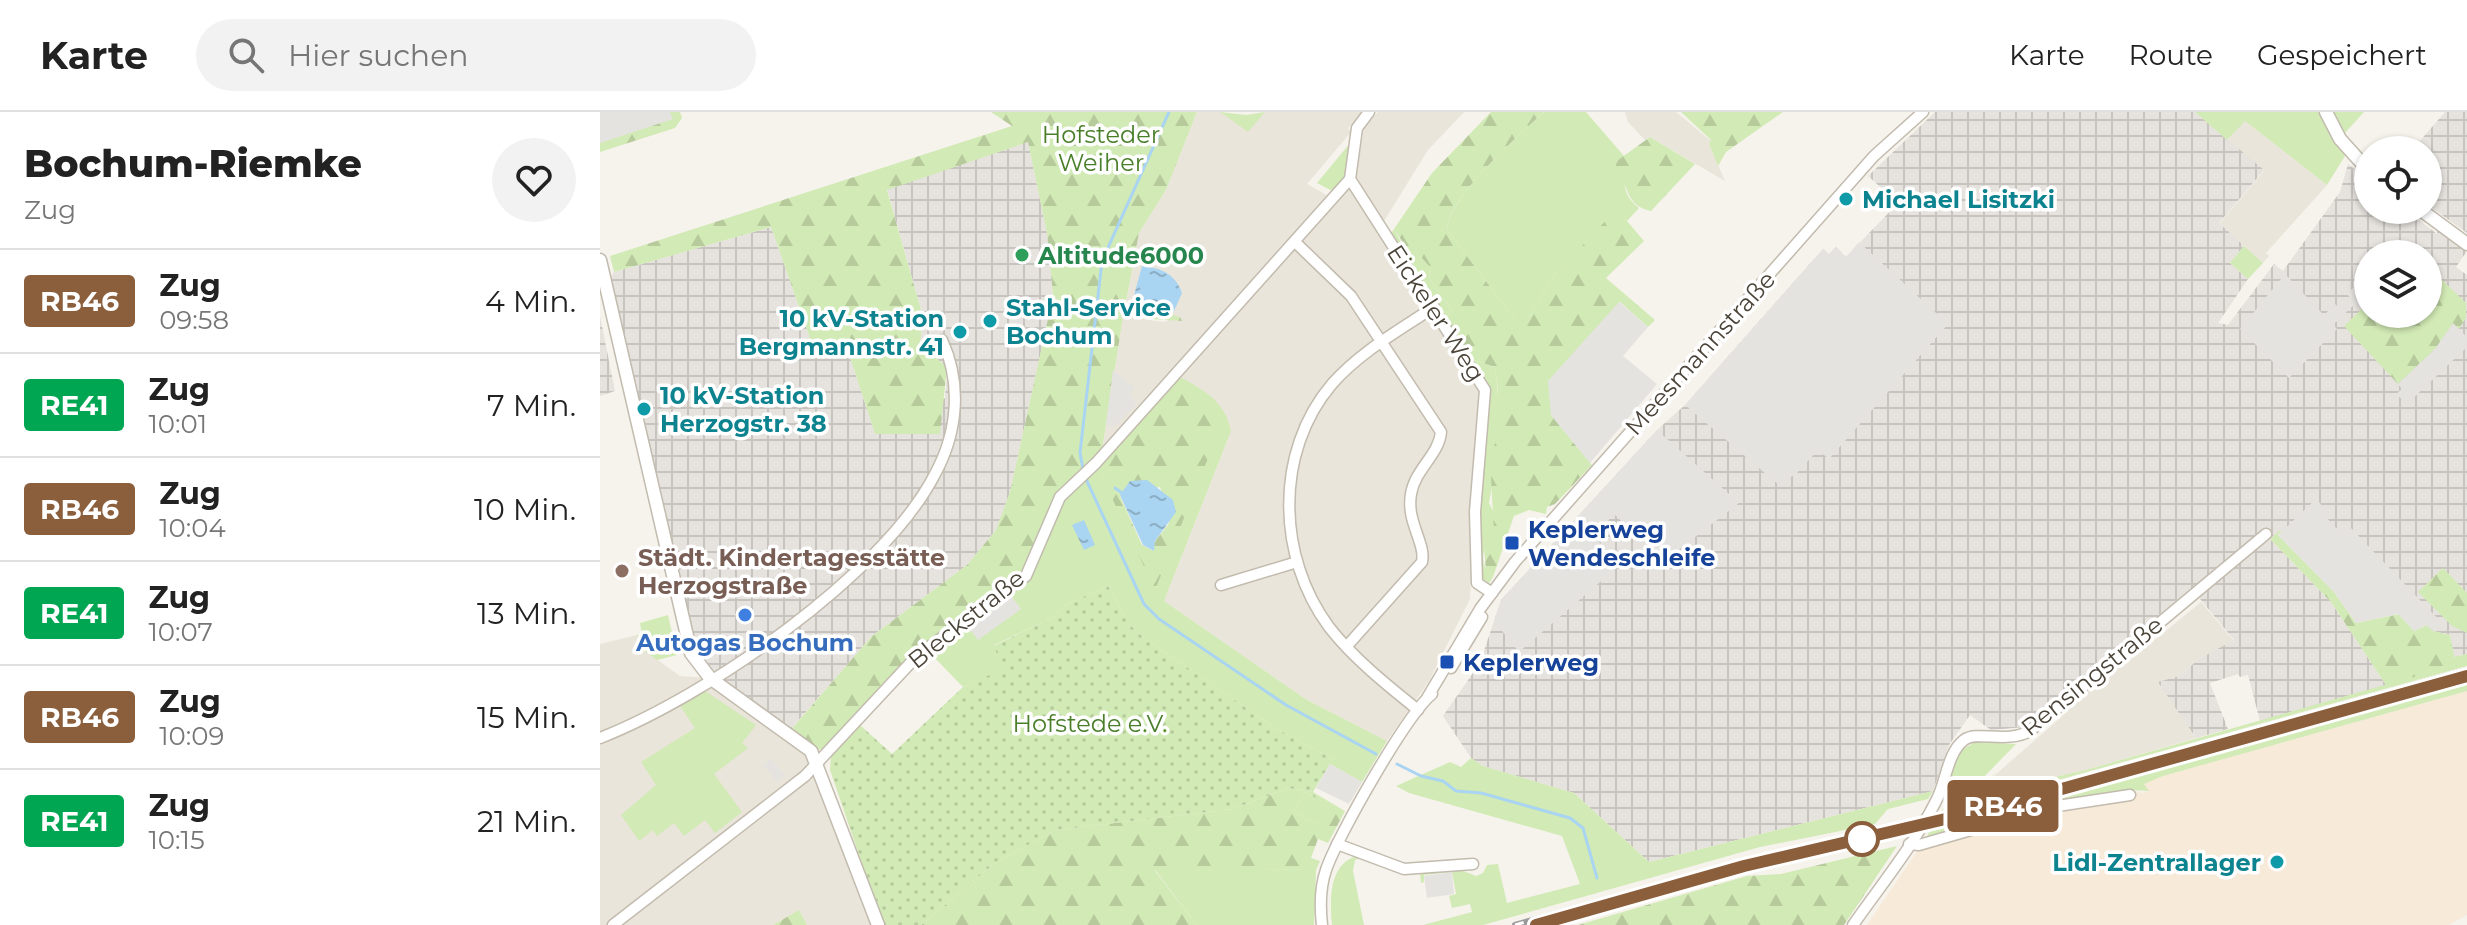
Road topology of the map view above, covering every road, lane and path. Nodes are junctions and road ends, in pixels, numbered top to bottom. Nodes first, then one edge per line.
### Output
1 (1369, 112) edge
2 (1923, 112) edge
3 (2326, 112) edge
4 (2354, 154) edge
5 (1350, 179) junction
6 (2440, 224) edge
7 (1295, 242) junction
8 (2467, 244) edge
9 (600, 260) edge
10 (1434, 307) junction
11 (942, 340) dead end
12 (1381, 342) junction
13 (2266, 534) dead end
14 (1297, 562) junction
15 (1221, 585) dead end
16 (1489, 598) junction
17 (1347, 646) junction
18 (710, 678) junction
19 (1418, 710) junction
20 (600, 738) edge
21 (818, 762) junction
22 (2130, 795) dead end
23 (1337, 844) junction
24 (1909, 844) junction
25 (1473, 864) dead end
26 (613, 925) edge
27 (878, 925) edge
28 (1322, 925) edge
29 (1853, 925) edge

1 - 5 street
2 - 16 street, Meesmannstraße
3 - 4 street
5 - 7 street, Bleckstraße
5 - 10 street, Eickeler Weg
6 - 8 street
7 - 12 street
7 - 21 street, Bleckstraße
9 - 18 street
10 - 12 street
10 - 16 street, Eickeler Weg
11 - 18 street
12 - 14 street
12 - 17 street
13 - 24 street, Rensingstraße
14 - 15 street
14 - 17 street
16 - 19 street, Meesmannstraße
17 - 19 street
18 - 20 street
18 - 21 street
19 - 23 street, Meesmannstraße
21 - 26 street, Bleckstraße
21 - 27 street
22 - 24 street
23 - 25 street
23 - 28 street, Meesmannstraße
24 - 29 street, Rensingstraße

